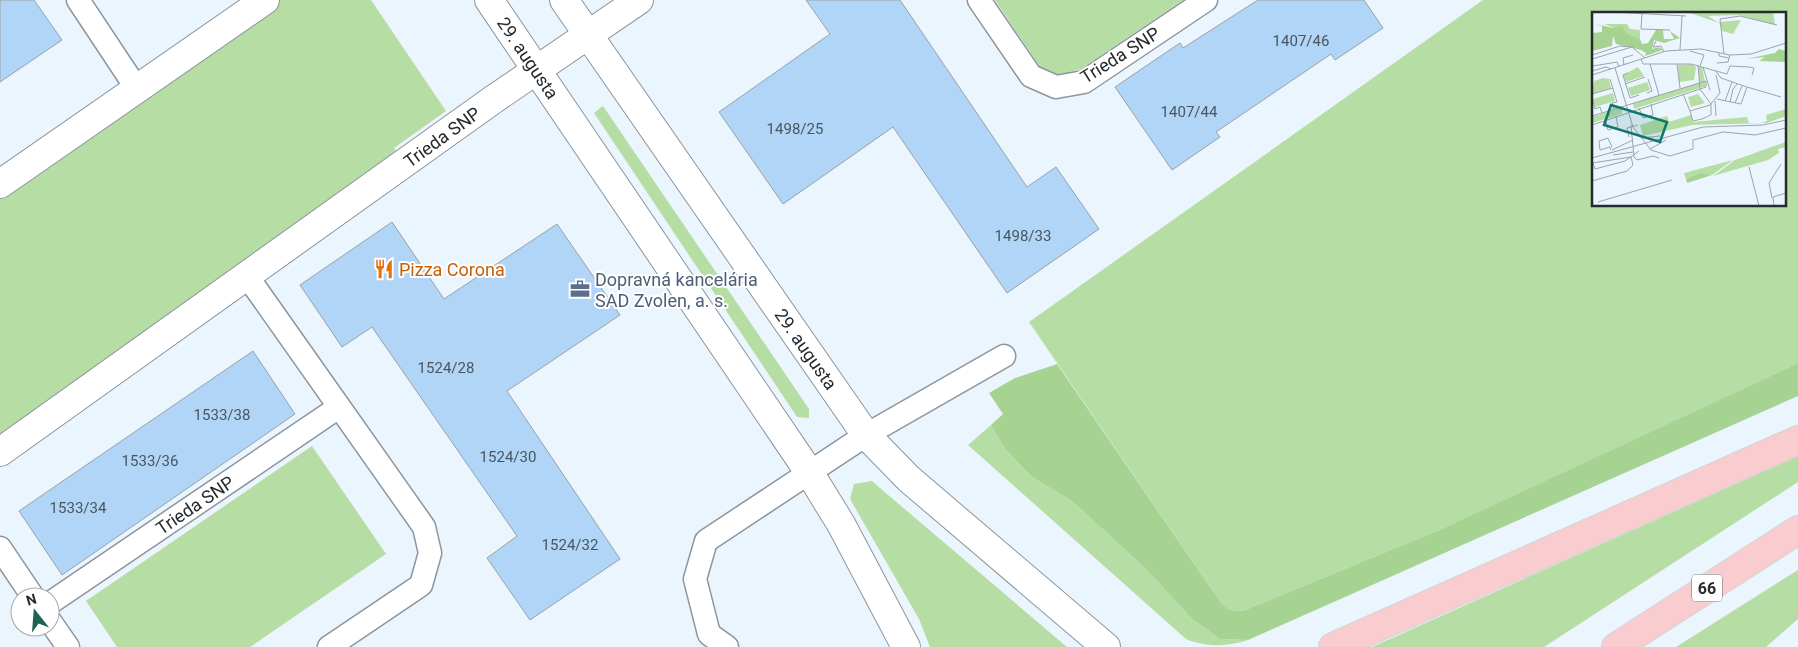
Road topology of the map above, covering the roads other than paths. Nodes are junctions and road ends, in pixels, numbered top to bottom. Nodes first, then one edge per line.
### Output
1 (78, 0) edge
2 (264, 0) edge
3 (489, 0) edge
4 (564, 0) edge
5 (640, 0) edge
6 (979, 0) edge
7 (1206, 0) edge
8 (588, 35) junction
9 (536, 70) junction
10 (137, 88) junction
11 (0, 184) edge
12 (247, 276) junction
13 (1004, 356) dead end
14 (340, 407) junction
15 (866, 435) junction
16 (1798, 440) edge
17 (0, 452) edge
18 (810, 472) junction
19 (1798, 530) edge
20 (0, 548) edge
21 (26, 587) edge
22 (60, 595) edge
23 (60, 635) edge
24 (68, 647) edge
25 (329, 647) edge
26 (726, 647) edge
27 (906, 647) edge
28 (1106, 647) edge
29 (1333, 647) edge
30 (1616, 647) edge

1 - 10 lane
2 - 10 street
3 - 9 street, 29. augusta
4 - 8 street, 29. augusta
5 - 8 street, Trieda SNP
6 - 7 lane, Trieda SNP
8 - 9 street, Trieda SNP
8 - 15 street, 29. augusta
9 - 12 street, Trieda SNP
9 - 18 street, 29. augusta
10 - 11 street
12 - 14 lane
12 - 17 street, Trieda SNP
13 - 15 lane
14 - 22 lane, Trieda SNP
14 - 25 lane
15 - 18 lane
15 - 28 street, 29. augusta
16 - 29 main road
18 - 26 lane
18 - 27 street, 29. augusta
19 - 30 main road, 66
20 - 21 lane
23 - 24 lane

